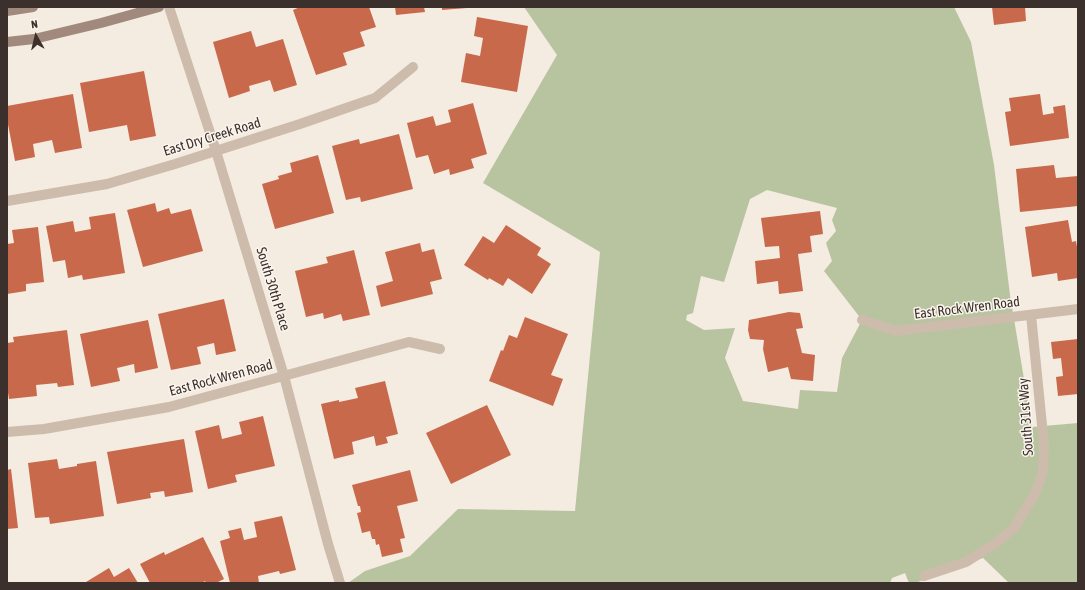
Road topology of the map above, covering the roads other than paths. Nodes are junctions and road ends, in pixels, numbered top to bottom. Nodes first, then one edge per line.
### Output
1 (33, 7) edge
2 (159, 7) edge
3 (168, 7) edge
4 (7, 11) edge
5 (7, 42) edge
6 (413, 67) dead end
7 (216, 151) junction
8 (7, 201) edge
9 (1078, 309) edge
10 (1031, 315) junction
11 (862, 320) dead end
12 (440, 348) dead end
13 (284, 376) junction
14 (7, 432) edge
15 (924, 576) dead end
16 (340, 583) edge

1 - 4 main road
2 - 5 main road
3 - 7 street, South 30th Place
6 - 7 street, East Dry Creek Road
7 - 8 street, East Dry Creek Road
7 - 13 street, South 30th Place
9 - 10 street, East Rock Wren Road
10 - 11 street, East Rock Wren Road
10 - 15 street, South 31st Way
12 - 13 street, East Rock Wren Road
13 - 14 street, East Rock Wren Road
13 - 16 street, South 30th Place

